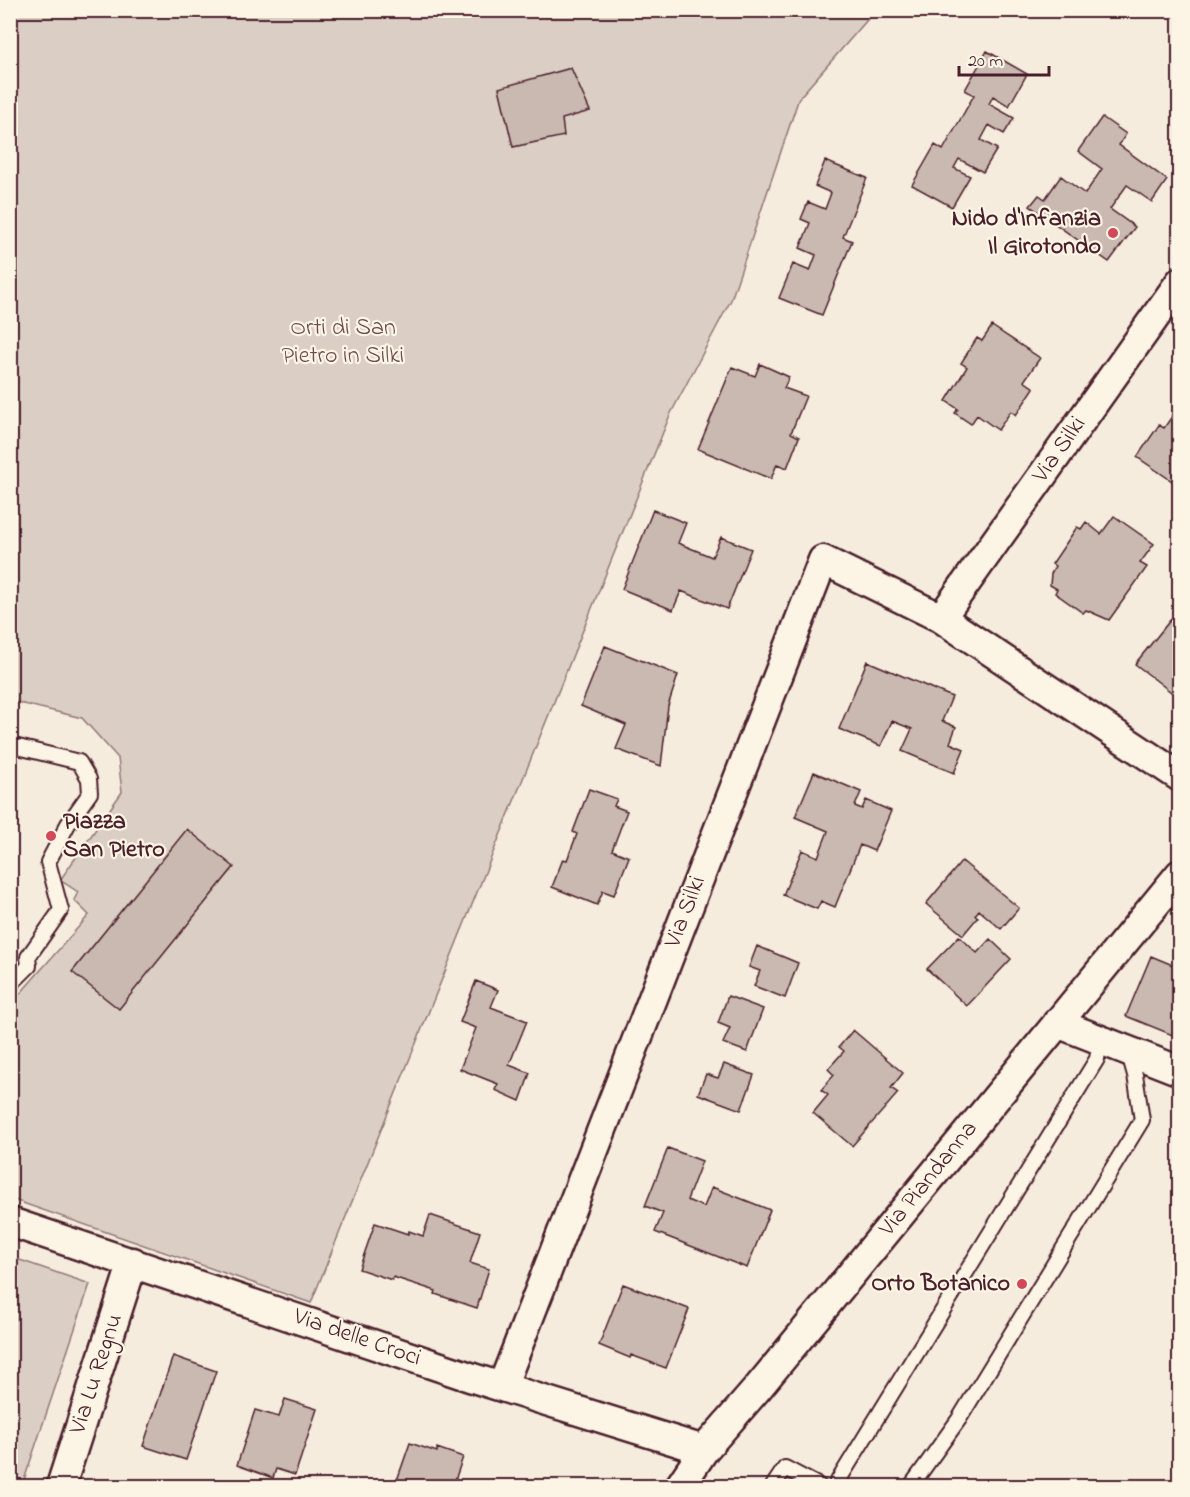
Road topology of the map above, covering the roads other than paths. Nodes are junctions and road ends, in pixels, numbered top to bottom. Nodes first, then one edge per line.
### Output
1 (1179, 282) edge
2 (941, 618) junction
3 (10, 745) edge
4 (1179, 777) edge
5 (1179, 874) edge
6 (10, 985) edge
7 (1058, 1023) junction
8 (1100, 1039) junction
9 (1128, 1050) junction
10 (1179, 1071) edge
11 (10, 1222) edge
12 (133, 1262) junction
13 (502, 1387) junction
14 (705, 1450) junction
15 (61, 1486) edge
16 (680, 1486) edge
17 (773, 1486) edge
18 (819, 1486) edge
19 (835, 1486) edge
20 (911, 1486) edge

1 - 2 street, Via Silki
2 - 4 street, Via Silki
2 - 13 street, Via Silki
3 - 6 lane
5 - 7 street, Via Piandanna
7 - 8 street
7 - 14 street, Via Piandanna
8 - 9 street
8 - 19 lane
9 - 10 street
9 - 20 lane
11 - 12 street, Via delle Croci
12 - 13 street, Via delle Croci
12 - 15 street, Via Lu Regnu
13 - 14 street, Via delle Croci
14 - 16 street, Via Piandanna
17 - 18 lane

